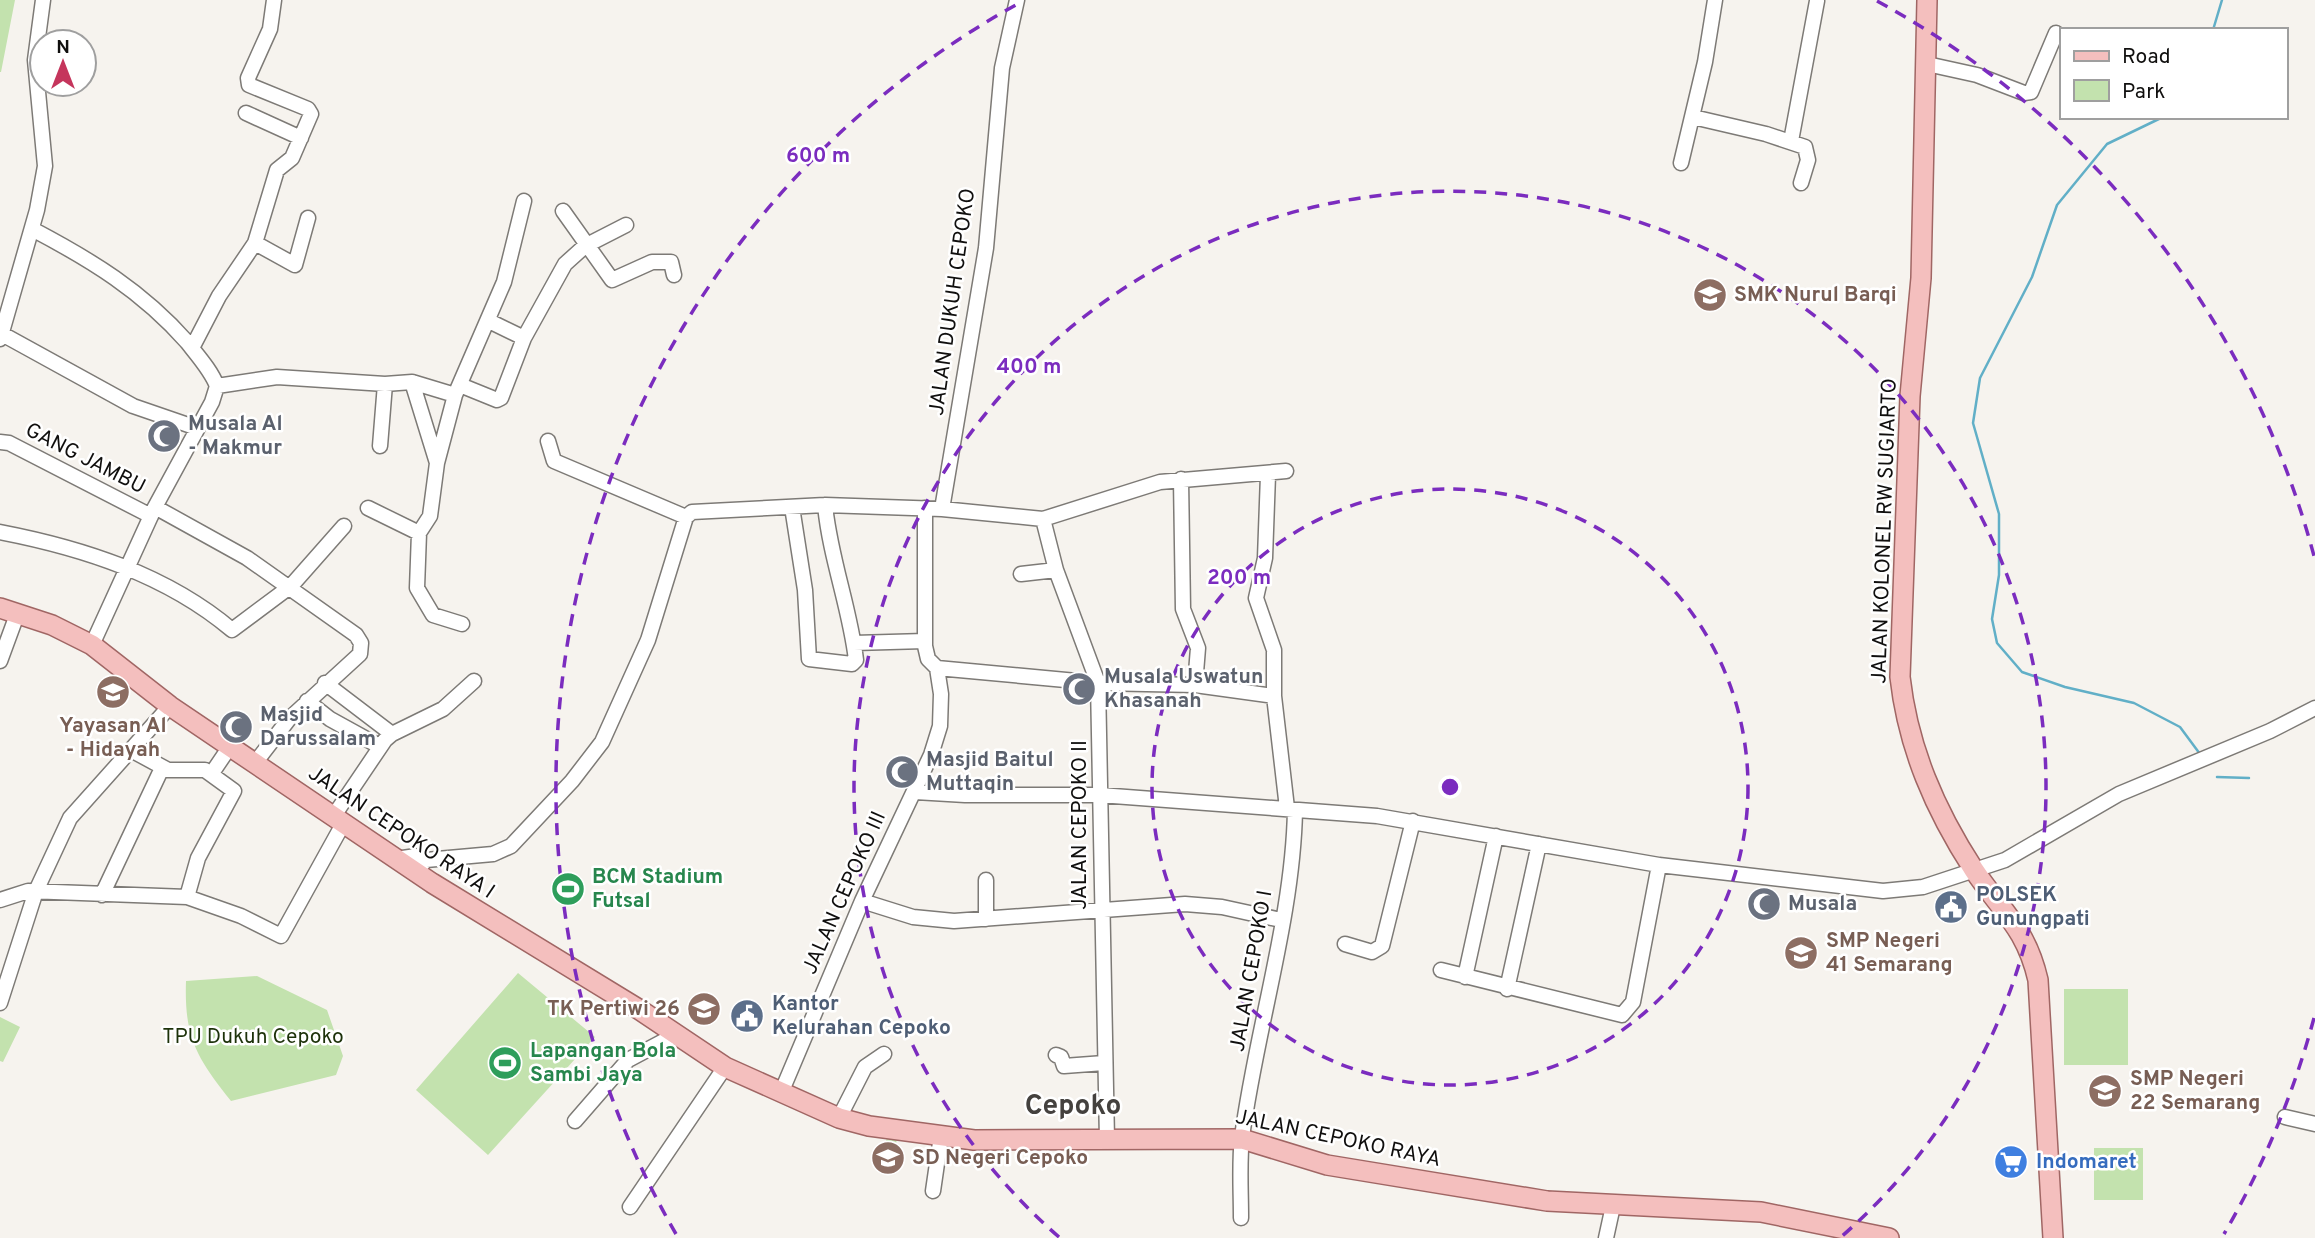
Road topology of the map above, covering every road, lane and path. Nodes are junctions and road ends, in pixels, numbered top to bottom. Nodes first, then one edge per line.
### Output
1 (43, 0) edge
2 (274, 0) edge
3 (1017, 0) edge
4 (1715, 0) edge
5 (1927, 0) edge
6 (1816, 1) edge
7 (2056, 33) dead end
8 (1927, 64) junction
9 (246, 113) dead end
10 (1693, 117) junction
11 (301, 138) junction
12 (1791, 141) junction
13 (1681, 163) dead end
14 (1801, 183) dead end
15 (524, 201) dead end
16 (563, 211) dead end
17 (309, 218) dead end
18 (626, 225) dead end
19 (32, 229) junction
20 (255, 243) junction
21 (585, 246) junction
22 (674, 275) dead end
23 (489, 321) junction
24 (1, 337) edge
25 (524, 338) junction
26 (192, 348) junction
27 (412, 382) junction
28 (385, 384) junction
29 (217, 386) junction
30 (458, 390) junction
31 (197, 428) junction
32 (548, 441) dead end
33 (0, 442) edge
34 (380, 446) dead end
35 (437, 463) junction
36 (1286, 471) dead end
37 (1268, 475) junction
38 (1181, 479) junction
39 (396, 505) dead end
40 (825, 505) junction
41 (792, 507) junction
42 (368, 508) dead end
43 (925, 508) junction
44 (942, 509) junction
45 (153, 511) junction
46 (686, 517) junction
47 (1043, 519) junction
48 (397, 521) junction
49 (344, 526) dead end
50 (0, 533) edge
51 (419, 533) junction
52 (128, 568) junction
53 (1056, 570) junction
54 (1021, 574) dead end
55 (291, 586) junction
56 (9, 610) edge
57 (462, 624) dead end
58 (925, 640) junction
59 (854, 643) junction
60 (92, 645) junction
61 (0, 661) edge
62 (937, 668) junction
63 (474, 681) dead end
64 (1098, 682) junction
65 (326, 683) junction
66 (1195, 685) junction
67 (1274, 696) junction
68 (307, 701) junction
69 (170, 706) junction
70 (2315, 708) edge
71 (392, 734) junction
72 (231, 746) junction
73 (379, 746) junction
74 (131, 750) junction
75 (255, 763) junction
76 (162, 768) junction
77 (212, 773) junction
78 (915, 792) junction
79 (1100, 795) junction
80 (1291, 809) junction
81 (338, 820) junction
82 (1413, 821) junction
83 (1496, 836) junction
84 (1539, 844) junction
85 (421, 865) junction
86 (1659, 865) junction
87 (1976, 872) junction
88 (986, 880) dead end
89 (36, 891) junction
90 (102, 895) junction
91 (187, 897) junction
92 (0, 901) edge
93 (862, 901) junction
94 (1101, 911) junction
95 (986, 919) junction
96 (1281, 919) junction
97 (1345, 944) dead end
98 (1441, 970) dead end
99 (1465, 977) junction
100 (1507, 989) junction
101 (0, 1003) edge
102 (675, 1035) junction
103 (884, 1054) dead end
104 (1056, 1055) dead end
105 (1104, 1063) junction
106 (726, 1067) junction
107 (781, 1093) junction
108 (2285, 1117) dead end
109 (839, 1118) junction
110 (575, 1121) dead end
111 (2315, 1124) edge
112 (941, 1136) junction
113 (1242, 1139) junction
114 (1107, 1140) junction
115 (933, 1191) dead end
116 (1613, 1206) junction
117 (630, 1207) dead end
118 (1241, 1217) dead end
119 (1606, 1238) edge
120 (1889, 1238) edge
121 (2053, 1238) edge

1 - 19 street
2 - 11 street
3 - 44 street, JALAN DUKUH CEPOKO
4 - 10 street
5 - 8 main road, JALAN KOLONEL RW SUGIARTO
6 - 12 street
7 - 8 street
8 - 87 main road, JALAN KOLONEL RW SUGIARTO
9 - 11 street
10 - 12 street
10 - 13 street
11 - 20 street
12 - 14 street
15 - 23 street
16 - 21 street
17 - 20 street
18 - 21 street
19 - 24 street
19 - 26 street
20 - 26 street
21 - 22 street
21 - 25 street
23 - 25 street
23 - 30 street
24 - 31 street
25 - 30 street
26 - 29 street
27 - 28 street
27 - 30 street
27 - 35 street
28 - 29 street
28 - 34 street
29 - 31 street
30 - 35 street
31 - 45 street
32 - 46 street
33 - 45 street, GANG JAMBU
35 - 51 street
36 - 37 street
37 - 38 street
37 - 67 street
38 - 47 street
38 - 66 street
39 - 48 street
40 - 41 street
40 - 43 street
40 - 59 street
41 - 46 street
41 - 59 street
42 - 48 street
43 - 44 street
43 - 58 street
44 - 47 street
45 - 52 street
45 - 55 street, GANG JAMBU
46 - 85 street
47 - 53 street, JALAN CEPOKO II
48 - 51 street
49 - 55 street
50 - 52 street
51 - 57 street
52 - 55 street
52 - 60 street
53 - 54 street
53 - 64 street, JALAN CEPOKO II
55 - 65 street, GANG JAMBU
56 - 60 main road, JALAN CEPOKO RAYA I
56 - 61 street
58 - 59 street
58 - 62 street, JALAN CEPOKO III
60 - 69 main road, JALAN CEPOKO RAYA I
62 - 64 street
62 - 78 street, JALAN CEPOKO III
63 - 71 street
64 - 66 street
64 - 79 street, JALAN CEPOKO II
65 - 68 street
65 - 71 street
66 - 67 street
67 - 80 street
68 - 73 street
68 - 75 street
69 - 72 main road, JALAN CEPOKO RAYA I
69 - 74 street
70 - 87 street
71 - 73 street
72 - 75 main road, JALAN CEPOKO RAYA I
72 - 77 street
73 - 81 street
74 - 76 street
74 - 89 street
75 - 81 main road, JALAN CEPOKO RAYA I
76 - 77 street
76 - 90 street
77 - 91 street
78 - 79 street
78 - 93 street, JALAN CEPOKO III
79 - 80 street
79 - 94 street, JALAN CEPOKO II
80 - 82 street
80 - 96 street, JALAN CEPOKO I
81 - 85 main road, JALAN CEPOKO RAYA I
81 - 91 street
82 - 83 street
82 - 97 street
83 - 84 street
83 - 99 street
84 - 86 street
84 - 100 street
85 - 102 main road, JALAN CEPOKO RAYA I
86 - 87 street
86 - 100 street
87 - 121 main road, JALAN KOLONEL RW SUGIARTO
88 - 95 street
89 - 90 street
89 - 92 street
89 - 101 street
90 - 91 street
93 - 95 street
93 - 107 street, JALAN CEPOKO III
94 - 95 street
94 - 96 street
94 - 105 street, JALAN CEPOKO II
96 - 113 street, JALAN CEPOKO I
98 - 99 street
99 - 100 street
102 - 106 main road, JALAN CEPOKO RAYA I
102 - 110 street
103 - 109 street
104 - 105 street
105 - 114 street, JALAN CEPOKO II
106 - 107 main road, JALAN CEPOKO RAYA I
106 - 117 street
107 - 109 main road, JALAN CEPOKO RAYA
108 - 111 street
109 - 112 main road, JALAN CEPOKO RAYA
112 - 114 main road, JALAN CEPOKO RAYA
112 - 115 street
113 - 114 main road, JALAN CEPOKO RAYA
113 - 116 main road, JALAN CEPOKO RAYA
113 - 118 street
116 - 119 street
116 - 120 main road, JALAN CEPOKO RAYA

